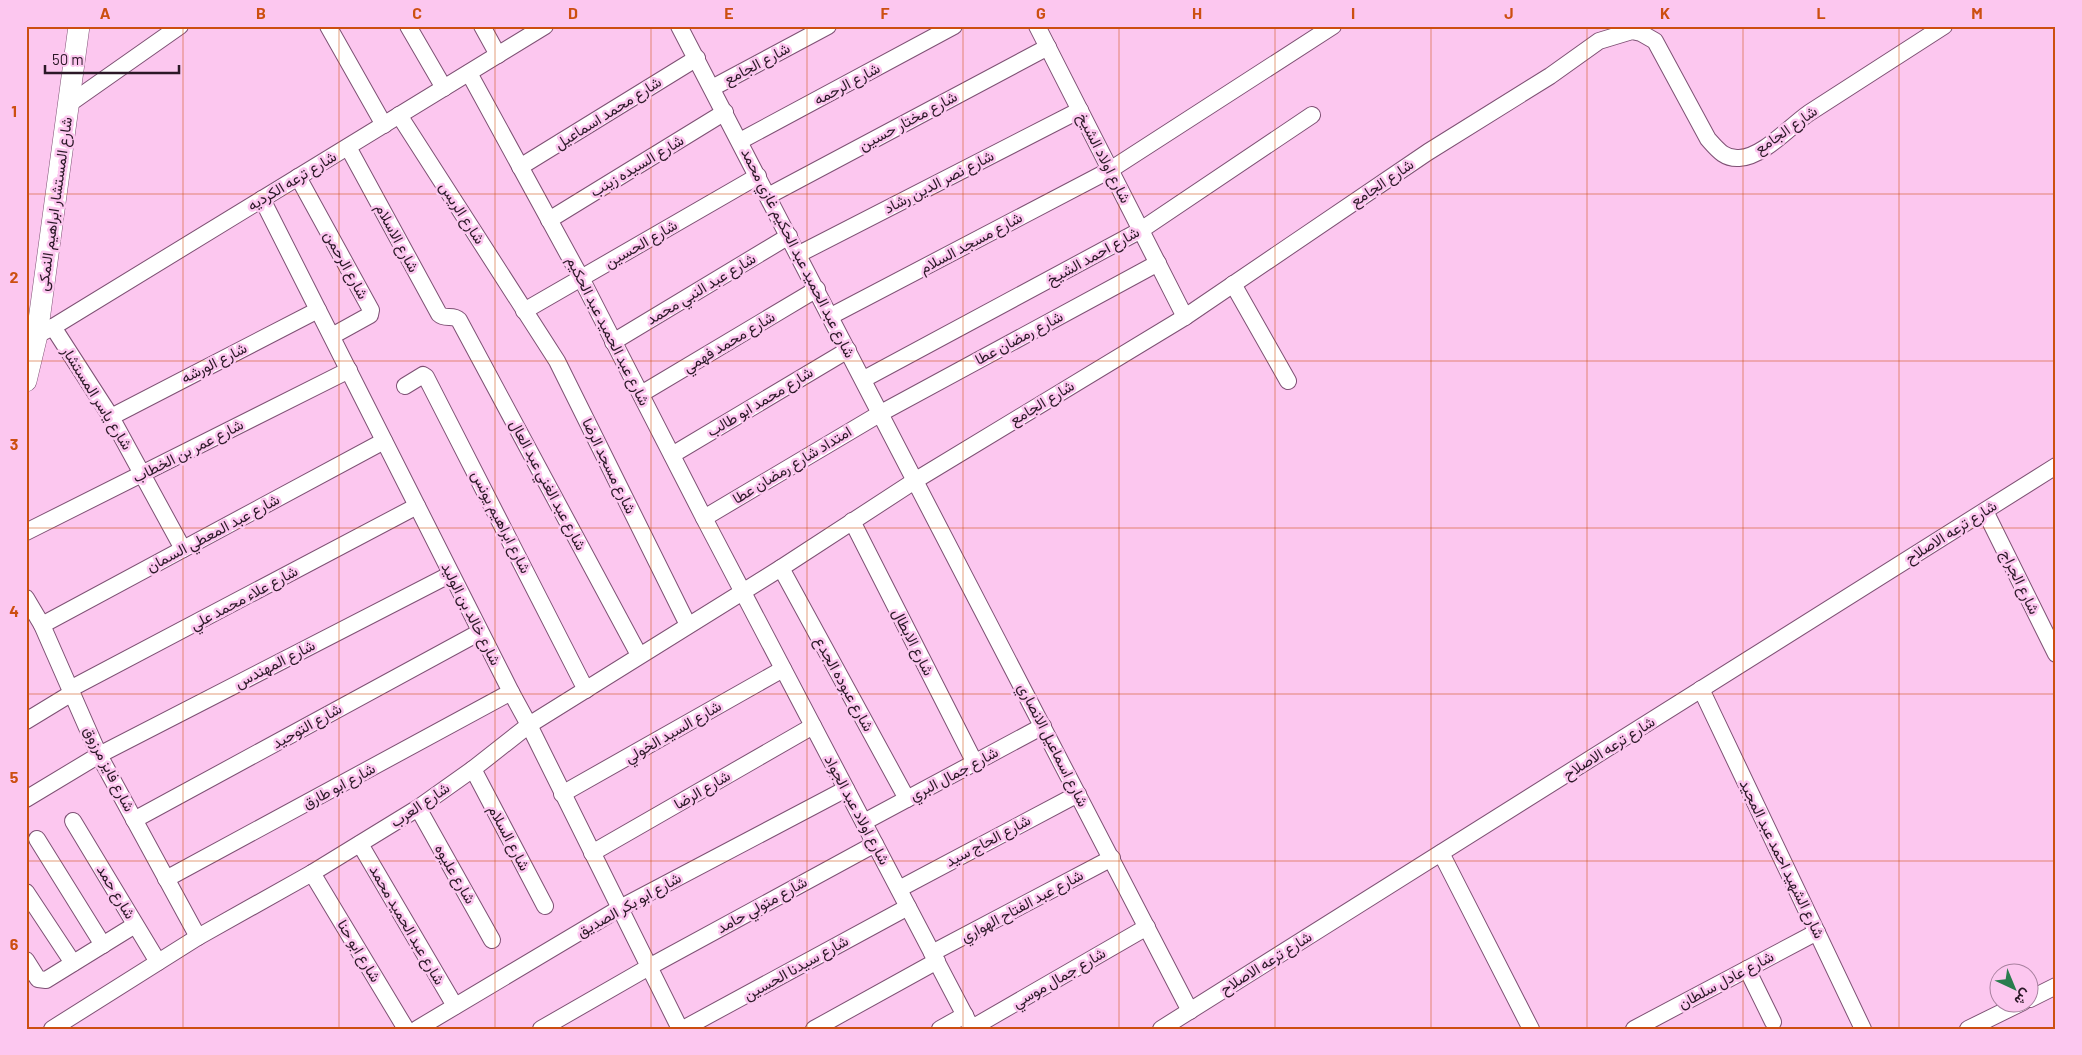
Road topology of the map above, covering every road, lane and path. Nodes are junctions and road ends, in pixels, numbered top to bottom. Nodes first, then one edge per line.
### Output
1 (79, 26) edge
2 (180, 26) edge
3 (328, 26) edge
4 (408, 26) edge
5 (482, 26) edge
6 (545, 26) edge
7 (679, 26) edge
8 (828, 26) edge
9 (954, 26) edge
10 (1037, 26) edge
11 (1333, 26) edge
12 (1944, 26) edge
13 (1048, 47) junction
14 (498, 55) junction
15 (696, 58) junction
16 (469, 73) junction
17 (444, 88) junction
18 (712, 88) junction
19 (69, 104) junction
20 (1080, 110) junction
21 (725, 112) junction
22 (400, 115) junction
23 (1312, 115) dead end
24 (384, 125) junction
25 (740, 141) junction
26 (348, 147) junction
27 (520, 167) junction
28 (1110, 170) junction
29 (758, 176) junction
30 (298, 177) junction
31 (768, 196) junction
32 (262, 199) junction
33 (549, 220) junction
34 (1141, 230) junction
35 (789, 236) junction
36 (799, 254) junction
37 (1158, 263) junction
38 (581, 278) junction
39 (1233, 284) junction
40 (817, 289) junction
41 (318, 310) junction
42 (524, 311) junction
43 (831, 316) junction
44 (454, 317) joint
45 (1185, 317) junction
46 (45, 331) junction
47 (332, 336) junction
48 (613, 342) junction
49 (848, 350) junction
50 (349, 370) junction
51 (864, 379) junction
52 (26, 381) edge
53 (1288, 381) dead end
54 (405, 386) dead end
55 (640, 394) junction
56 (881, 413) junction
57 (111, 417) junction
58 (384, 441) junction
59 (672, 455) junction
60 (2056, 466) edge
61 (143, 474) junction
62 (916, 480) junction
63 (417, 506) junction
64 (1985, 511) junction
65 (704, 518) junction
66 (852, 521) junction
67 (26, 532) edge
68 (183, 549) junction
69 (781, 568) junction
70 (451, 574) junction
71 (743, 591) junction
72 (26, 598) edge
73 (42, 625) junction
74 (688, 625) junction
75 (480, 632) junction
76 (2056, 654) edge
77 (640, 655) junction
78 (783, 669) junction
79 (1701, 689) junction
80 (586, 690) junction
81 (71, 691) junction
82 (511, 692) junction
83 (26, 720) edge
84 (529, 725) junction
85 (813, 726) junction
86 (1043, 726) junction
87 (99, 755) junction
88 (975, 763) junction
89 (473, 769) junction
90 (846, 789) junction
91 (562, 794) junction
92 (1078, 794) junction
93 (26, 799) edge
94 (907, 799) junction
95 (418, 808) junction
96 (134, 820) junction
97 (73, 821) dead end
98 (864, 822) junction
99 (37, 839) dead end
100 (360, 844) junction
101 (875, 844) junction
102 (592, 853) junction
103 (1441, 853) junction
104 (1112, 858) junction
105 (312, 873) junction
106 (166, 879) junction
107 (899, 889) junction
108 (26, 892) edge
109 (545, 906) dead end
110 (908, 907) junction
111 (620, 908) junction
112 (135, 925) junction
113 (1147, 927) junction
114 (1817, 932) junction
115 (198, 937) junction
116 (492, 940) dead end
117 (103, 945) junction
118 (935, 957) junction
119 (26, 960) edge
120 (158, 962) junction
121 (73, 963) junction
122 (649, 967) junction
123 (1747, 970) junction
124 (2056, 986) edge
125 (2040, 994) edge
126 (455, 1006) junction
127 (2002, 1012) edge
128 (1188, 1018) edge
129 (1773, 1022) dead end
130 (970, 1024) edge
131 (676, 1027) edge
132 (52, 1029) edge
133 (406, 1029) edge
134 (417, 1029) edge
135 (541, 1029) edge
136 (814, 1029) edge
137 (940, 1029) edge
138 (1162, 1029) edge
139 (1530, 1029) edge
140 (1634, 1029) edge
141 (1863, 1029) edge
142 (1968, 1029) edge

1 - 19 street, شارع المستشار ابراهيم النمكى
2 - 19 street
3 - 24 street
4 - 17 street
5 - 14 street
6 - 14 street, شارع ترعه الكرديه
7 - 15 street, شارع عبد الحميد عبد الحكيم غازي محمد
8 - 18 street, شارع الجامع
9 - 25 street, شارع الرحمه
10 - 13 street, شارع اولاد الشيخ
11 - 28 street, شارع مسجد السلام
12 - 39 street, شارع الجامع
13 - 20 street, شارع اولاد الشيخ
13 - 31 street, شارع مختار حسين
14 - 16 street, شارع ترعه الكرديه
15 - 18 street, شارع عبد الحميد عبد الحكيم غازي محمد
15 - 27 street, شارع محمد اسماعيل
16 - 17 street, شارع ترعه الكرديه
16 - 27 street, شارع عبد الحميد عبد الحكيم
17 - 22 street, شارع ترعه الكرديه
18 - 21 street, شارع عبد الحميد عبد الحكيم غازي محمد
19 - 46 street, شارع المستشار ابراهيم النمكى
20 - 28 street, شارع اولاد الشيخ
20 - 36 street, شارع نصر الدين رشاد
21 - 25 street, شارع عبد الحميد عبد الحكيم غازي محمد
21 - 33 street, شارع السيده زينب
22 - 24 street, شارع ترعه الكرديه
22 - 42 street, شارع الريس
23 - 34 street, شارع احمد الشيخ
24 - 26 street, شارع ترعه الكرديه
25 - 29 street, شارع عبد الحميد عبد الحكيم غازي محمد
26 - 30 street, شارع ترعه الكرديه
26 - 44 street, شارع الاسلام
27 - 33 street, شارع عبد الحميد عبد الحكيم
28 - 34 street, شارع اولاد الشيخ
28 - 43 street, شارع مسجد السلام
29 - 31 street, شارع عبد الحميد عبد الحكيم غازي محمد
29 - 38 street, شارع الحسين
30 - 32 street, شارع ترعه الكرديه
30 - 47 street, شارع الرحمن
31 - 35 street, شارع عبد الحميد عبد الحكيم غازي محمد
32 - 41 street, شارع خالد بن الوليد
32 - 46 street, شارع ترعه الكرديه
33 - 38 street, شارع عبد الحميد عبد الحكيم
34 - 37 street, شارع اولاد الشيخ
34 - 51 street, شارع احمد الشيخ
35 - 36 street, شارع عبد الحميد عبد الحكيم غازي محمد
35 - 48 street, شارع عبد النبي محمد
36 - 40 street, شارع عبد الحميد عبد الحكيم غازي محمد
37 - 45 street, شارع اولاد الشيخ
37 - 56 street, شارع رمضان عطا
38 - 42 street, شارع الحسين
38 - 48 street, شارع عبد الحميد عبد الحكيم
39 - 45 street, شارع الجامع
39 - 53 street
40 - 43 street, شارع عبد الحميد عبد الحكيم غازي محمد
40 - 55 street, شارع محمد فهمي
41 - 47 street, شارع خالد بن الوليد
41 - 57 street, شارع الورشه
42 - 74 street, شارع مسجد الرضا
43 - 49 street, شارع عبد الحميد عبد الحكيم غازي محمد
44 - 77 street, شارع عبد الغني عبد العال
45 - 62 street, شارع الجامع
46 - 52 street, شارع المستشار ابراهيم النمكى
46 - 57 street, شارع ياسر المستشار
47 - 50 street, شارع خالد بن الوليد
48 - 55 street, شارع عبد الحميد عبد الحكيم
49 - 51 street, شارع عبد الحميد عبد الحكيم غازي محمد
49 - 59 street, شارع محمد ابو طالب
50 - 58 street, شارع خالد بن الوليد
50 - 61 street, شارع عمر بن الخطاب
51 - 56 street, شارع عبد الحميد عبد الحكيم غازي محمد
54 - 80 street, شارع ابراهيم يونس
55 - 59 street, شارع عبد الحميد عبد الحكيم
56 - 62 street, شارع عبد الحميد عبد الحكيم غازي محمد
56 - 65 street, امتداد شارع رمضان عطا
57 - 61 street, شارع ياسر المستشار
58 - 63 street, شارع خالد بن الوليد
58 - 68 street, شارع عبد المعطي السمان
59 - 65 street, شارع عبد الحميد عبد الحكيم
60 - 64 street, شارع ترعه الاصلاح
61 - 67 street, شارع عمر بن الخطاب
61 - 68 street, شارع ياسر المستشار
62 - 66 street, شارع الجامع
62 - 86 street, شارع اسماعيل الانصاري
63 - 70 street, شارع خالد بن الوليد
63 - 81 street, شارع علاء محمد علي
64 - 76 street, شارع الجراج
64 - 79 street, شارع ترعه الاصلاح
65 - 71 street, شارع عبد الحميد عبد الحكيم
66 - 69 street, شارع الجامع
66 - 88 street, شارع الابطال
68 - 73 street, شارع عبد المعطي السمان
69 - 71 street, شارع العرب
69 - 94 street, شارع عبوده الجدع
70 - 75 street, شارع خالد بن الوليد
70 - 87 street, شارع المهندس
71 - 74 street, شارع العرب
71 - 78 street, شارع اولاد عبد الجواد
72 - 73 street, شارع فايز مرزوق
73 - 81 street, شارع فايز مرزوق
74 - 77 street, شارع العرب
75 - 82 street, شارع خالد بن الوليد
75 - 96 street, شارع التوحيد
77 - 80 street, شارع العرب
78 - 85 street, شارع اولاد عبد الجواد
78 - 91 street, شارع السيد الخولي
79 - 103 street, شارع ترعه الاصلاح
79 - 114 street, شارع الشهيد احمد عبد المجيد
80 - 84 street, شارع العرب
81 - 83 street, شارع علاء محمد علي
81 - 87 street, شارع فايز مرزوق
82 - 84 street, شارع خالد بن الوليد
82 - 106 street, شارع ابو طارق
84 - 89 street, شارع العرب
84 - 91 street, شارع خالد بن الوليد
85 - 90 street, شارع اولاد عبد الجواد
85 - 102 street, شارع الرضا
86 - 88 street, شارع جمال البري
86 - 92 street, شارع اسماعيل الانصاري
87 - 93 street, شارع المهندس
87 - 96 street, شارع فايز مرزوق
88 - 94 street, شارع جمال البري
89 - 95 street, شارع العرب
89 - 109 street, شارع السلام
90 - 98 street, شارع اولاد عبد الجواد
90 - 111 street, شارع ابو بكر الصديق
91 - 102 street, شارع خالد بن الوليد
92 - 104 street, شارع اسماعيل الانصاري
92 - 107 street, شارع الحاج سيد
94 - 98 street, شارع جمال البري
95 - 100 street, شارع العرب
95 - 116 street, شارع عليوه
96 - 106 street, شارع فايز مرزوق
97 - 112 street, شارع حمد
98 - 101 street, شارع اولاد عبد الجواد
99 - 117 street
100 - 105 street, شارع العرب
100 - 126 street, شارع عبد الحميد محمد
101 - 107 street, شارع اولاد عبد الجواد
101 - 122 street, شارع متولي حامد
102 - 111 street, شارع خالد بن الوليد
103 - 128 street, شارع ترعه الاصلاح
103 - 139 street
104 - 113 street, شارع اسماعيل الانصاري
104 - 118 street, شارع عبد الفتاح الهواري
105 - 115 street, شارع العرب
105 - 133 street, شارع ابو حنا
106 - 115 street, شارع فايز مرزوق
107 - 110 street, شارع اولاد عبد الجواد
108 - 121 street
110 - 118 street, شارع اولاد عبد الجواد
110 - 131 street, شارع سيدنا الحسين
111 - 122 street, شارع خالد بن الوليد
111 - 126 street, شارع ابو بكر الصديق
112 - 117 street
112 - 120 street, شارع حمد
113 - 128 street, شارع اسماعيل الانصاري
113 - 130 street, شارع جمال موسي
114 - 123 street, شارع عادل سلطان
114 - 141 street, شارع الشهيد احمد عبد المجيد
115 - 120 street, شارع العرب
117 - 121 street
118 - 130 street, شارع اولاد عبد الجواد
118 - 136 street, شارع عبد الفتاح الهواري
119 - 121 street
120 - 132 street, شارع العرب
122 - 131 street, شارع خالد بن الوليد
122 - 135 street, شارع متولي حامد
123 - 129 street
123 - 140 street, شارع عادل سلطان
124 - 125 street
126 - 134 street, شارع ابو بكر الصديق
127 - 142 street
128 - 138 street, شارع ترعه الاصلاح
130 - 137 street, شارع جمال موسي

